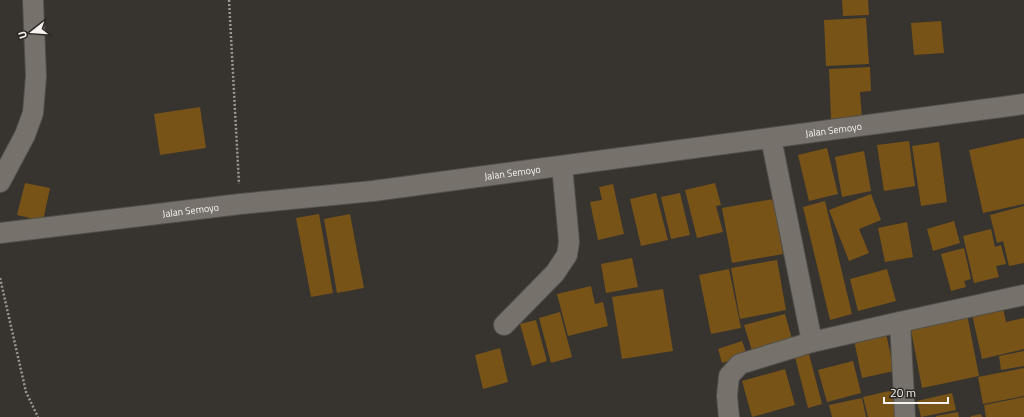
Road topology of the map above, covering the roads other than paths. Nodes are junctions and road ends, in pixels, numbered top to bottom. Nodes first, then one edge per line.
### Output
1 (34, 0) edge
2 (1024, 104) edge
3 (771, 138) junction
4 (562, 166) junction
5 (0, 182) edge
6 (0, 233) edge
7 (1024, 295) edge
8 (900, 322) junction
9 (504, 325) dead end
10 (812, 342) junction
11 (729, 417) edge
12 (905, 417) edge

1 - 5 street
2 - 3 street, Jalan Semoyo
3 - 4 street, Jalan Semoyo
3 - 10 street
4 - 6 street, Jalan Semoyo
4 - 9 street
7 - 8 street
8 - 10 street
8 - 12 street
10 - 11 street

